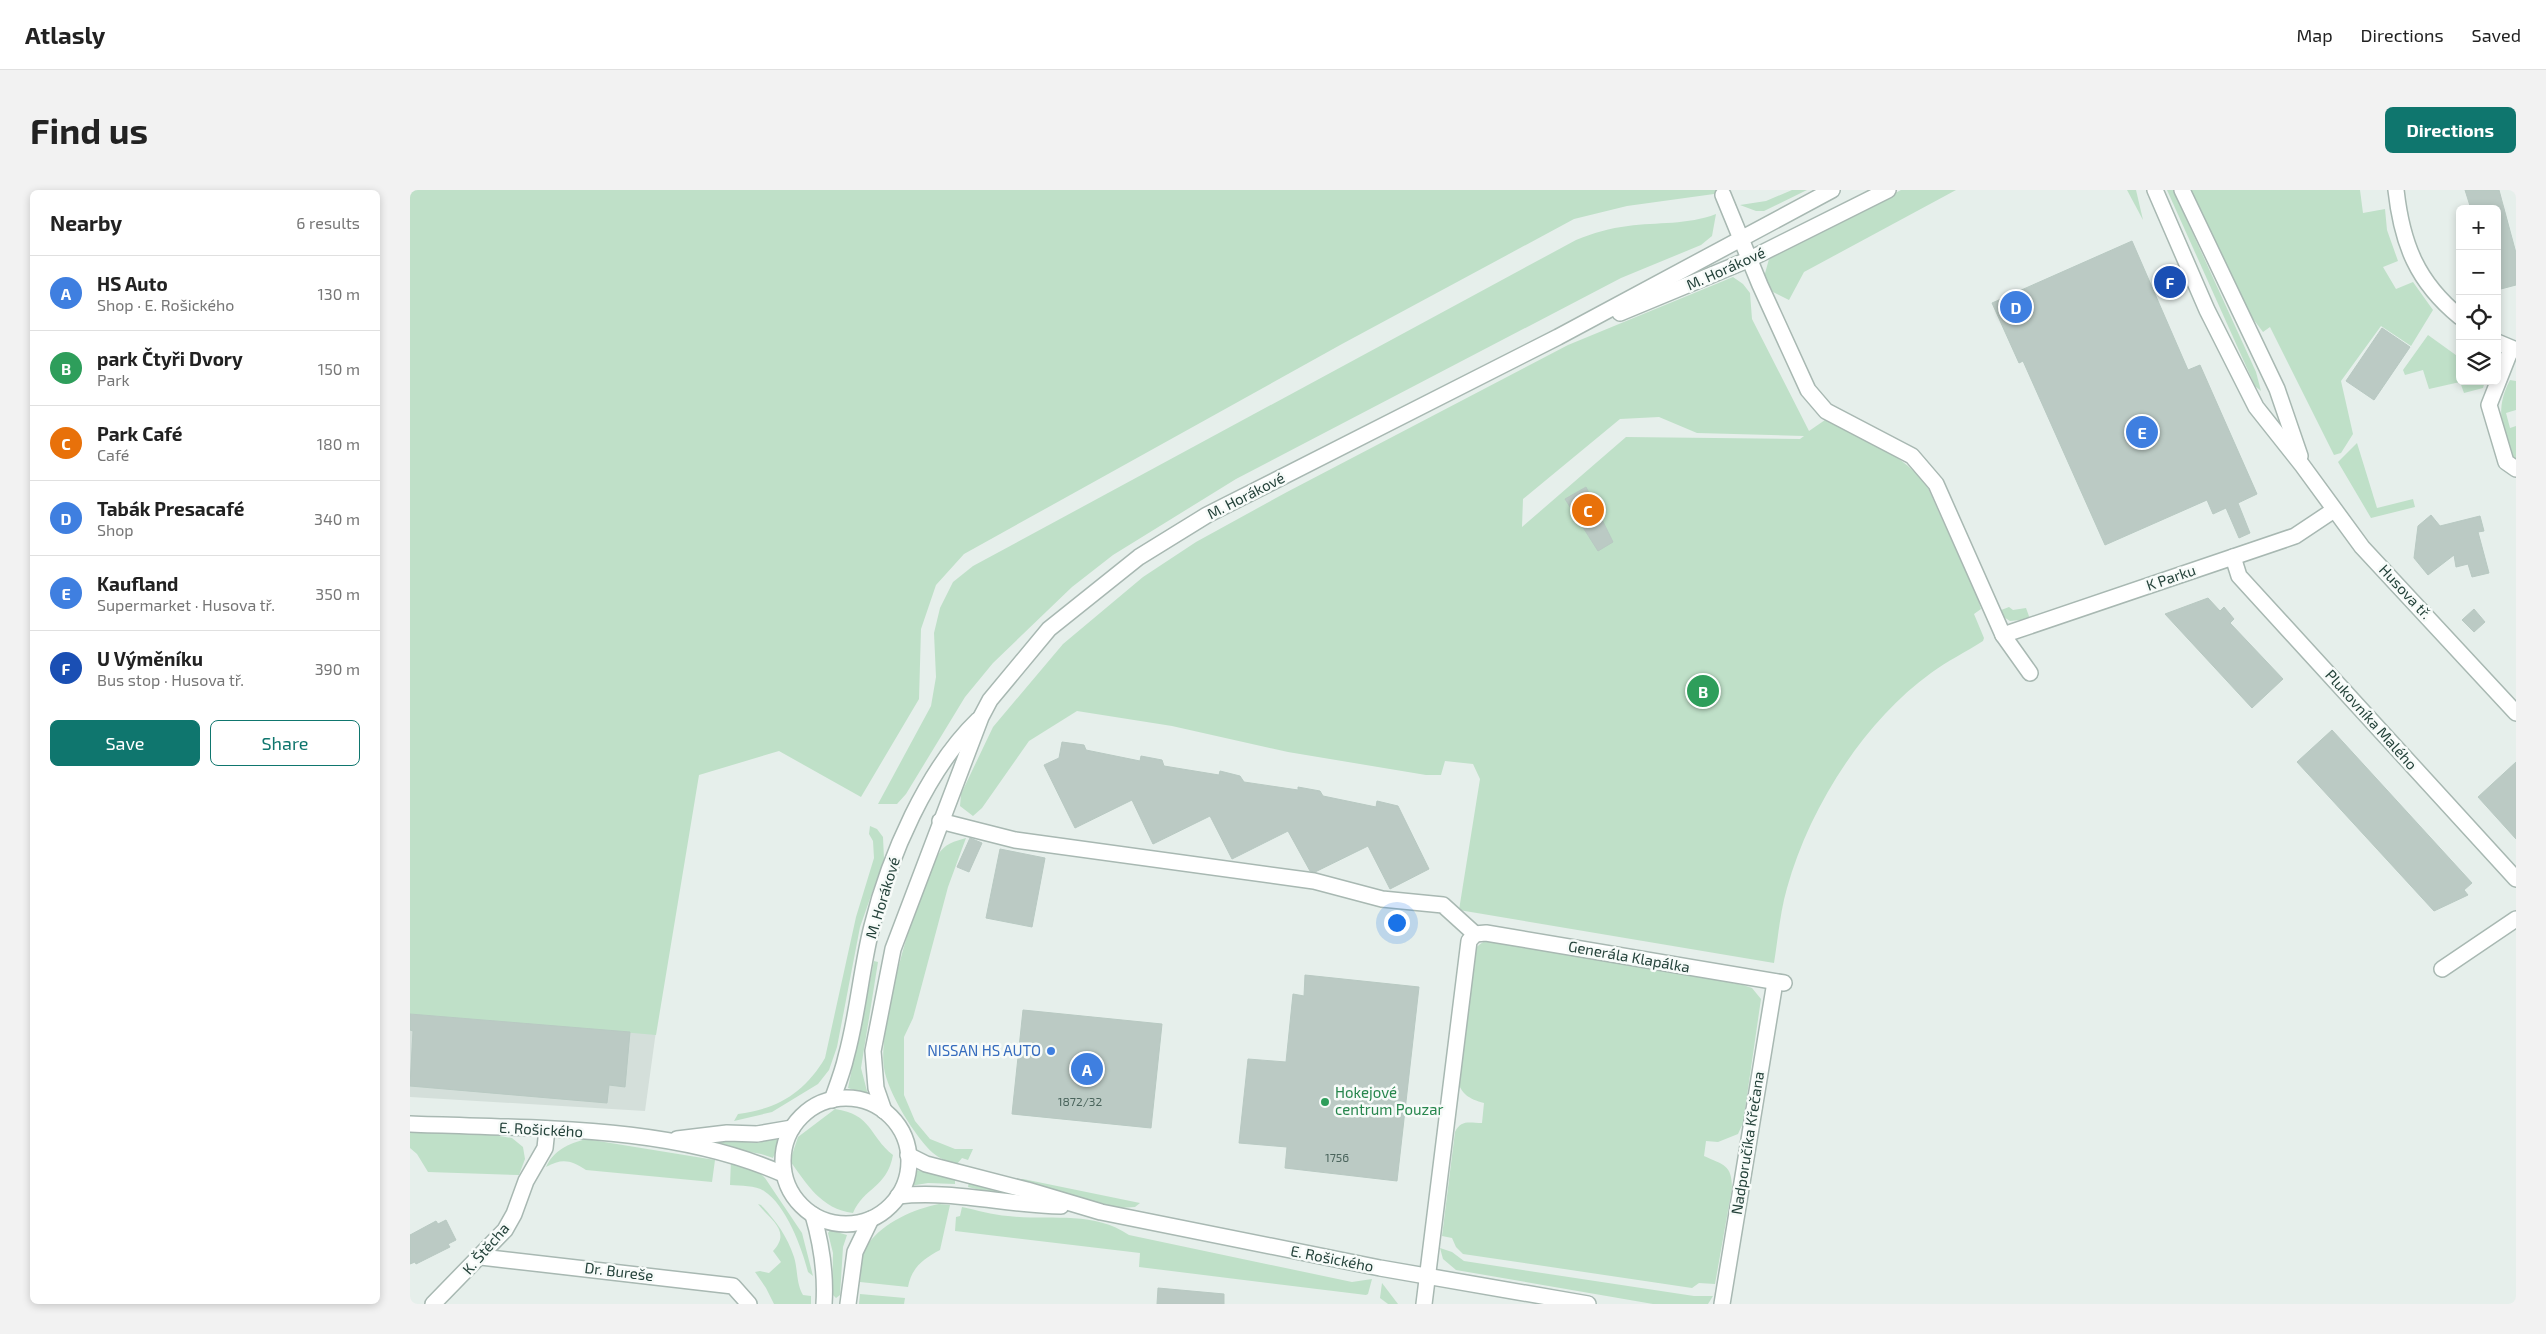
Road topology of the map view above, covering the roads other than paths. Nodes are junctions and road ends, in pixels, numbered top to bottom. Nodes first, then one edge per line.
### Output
1 (1832, 190) edge
2 (1888, 190) edge
3 (2155, 190) edge
4 (2182, 190) edge
5 (2396, 190) edge
6 (1723, 195) dead end
7 (1742, 240) junction
8 (1750, 259) junction
9 (2456, 313) edge
10 (1558, 337) junction
11 (2501, 344) edge
12 (2514, 350) edge
13 (2302, 465) junction
14 (2511, 466) edge
15 (2334, 510) junction
16 (2232, 557) junction
17 (2003, 635) junction
18 (2030, 673) dead end
19 (2516, 713) edge
20 (981, 717) junction
21 (940, 821) junction
22 (2516, 879) edge
23 (2516, 919) edge
24 (1475, 934) junction
25 (2442, 969) dead end
26 (1779, 983) joint
27 (832, 1100) junction
28 (884, 1111) junction
29 (410, 1124) edge
30 (792, 1128) junction
31 (547, 1129) junction
32 (672, 1140) junction
33 (908, 1155) junction
34 (784, 1174) junction
35 (898, 1196) junction
36 (1077, 1206) junction
37 (813, 1216) junction
38 (871, 1219) junction
39 (481, 1257) junction
40 (1428, 1277) junction
41 (433, 1304) edge
42 (749, 1304) edge
43 (824, 1304) edge
44 (848, 1304) edge
45 (1424, 1304) edge
46 (1588, 1304) edge
47 (1722, 1304) edge

1 - 7 street, M. Horákové
2 - 8 street, M. Horákové
3 - 13 street, Husova tř.
4 - 13 street, Husova tř.
5 - 9 street
6 - 7 street
7 - 8 street
7 - 10 street, M. Horákové
8 - 10 street, M. Horákové
8 - 17 street
10 - 20 street, M. Horákové
11 - 12 street
12 - 14 street
13 - 15 street, Husova tř.
15 - 16 street, K Parku
15 - 19 street, Husova tř.
16 - 17 street, K Parku
16 - 22 street, Plukovníka Malého
17 - 18 street
20 - 21 street, M. Horákové
20 - 27 street, M. Horákové
21 - 24 street
21 - 28 street, M. Horákové
23 - 25 street
24 - 26 street, Generála Klapálka
24 - 40 street
26 - 47 street, Nadporučíka Křečana
27 - 28 street
27 - 30 street
28 - 33 street
29 - 31 street, E. Rošického
30 - 32 street, E. Rošického
30 - 34 street
31 - 32 street, E. Rošického
31 - 39 street, K. Štěcha
32 - 34 street, E. Rošického
33 - 35 street
33 - 36 street, E. Rošického
34 - 37 street
35 - 36 street, E. Rošického
35 - 38 street
36 - 40 street, E. Rošického
37 - 38 street
37 - 43 street
38 - 44 street
39 - 41 street, K. Štěcha
39 - 42 street, Dr. Bureše
40 - 45 street
40 - 46 street, E. Rošického

